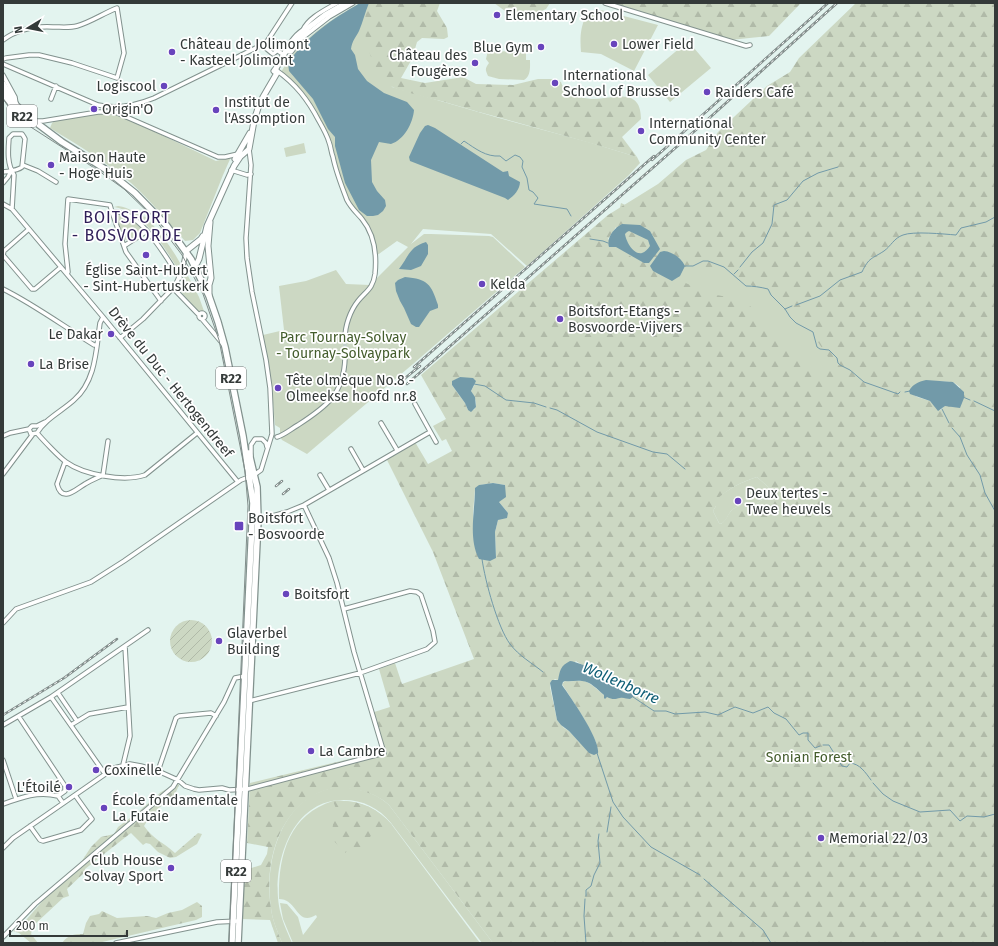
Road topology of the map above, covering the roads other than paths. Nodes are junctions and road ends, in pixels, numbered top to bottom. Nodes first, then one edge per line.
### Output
1 (292, 3) edge
2 (337, 3) edge
3 (346, 3) edge
4 (353, 3) edge
5 (605, 3) edge
6 (308, 28) junction
7 (303, 30) junction
8 (270, 38) junction
9 (301, 38) junction
10 (3, 40) edge
11 (266, 43) junction
12 (750, 45) dead end
13 (262, 46) junction
14 (278, 50) junction
15 (285, 53) junction
16 (3, 59) edge
17 (3, 64) edge
18 (276, 70) junction
19 (3, 76) edge
20 (3, 84) edge
21 (56, 86) junction
22 (3, 92) edge
23 (51, 99) dead end
24 (16, 105) junction
25 (98, 105) junction
26 (126, 105) junction
27 (98, 112) junction
28 (125, 115) junction
29 (34, 121) junction
30 (254, 121) junction
31 (48, 132) junction
32 (249, 147) junction
33 (238, 154) junction
34 (23, 163) junction
35 (232, 168) junction
36 (11, 171) junction
37 (3, 172) edge
38 (251, 174) junction
39 (56, 182) dead end
40 (3, 183) edge
41 (3, 204) edge
42 (12, 209) junction
43 (112, 212) junction
44 (211, 219) junction
45 (29, 229) junction
46 (147, 231) junction
47 (204, 235) junction
48 (124, 246) junction
49 (186, 251) junction
50 (194, 265) junction
51 (61, 267) junction
52 (67, 274) junction
53 (180, 278) junction
54 (173, 288) junction
55 (3, 289) edge
56 (209, 296) junction
57 (161, 301) junction
58 (103, 317) junction
59 (120, 338) junction
60 (345, 338) tunnel mouth
61 (96, 345) junction
62 (225, 347) junction
63 (345, 358) tunnel mouth
64 (415, 404) dead end
65 (381, 423) dead end
66 (29, 429) junction
67 (36, 431) junction
68 (430, 432) junction
69 (197, 433) junction
70 (3, 436) edge
71 (243, 436) junction
72 (274, 437) junction
73 (108, 441) dead end
74 (265, 442) junction
75 (436, 442) dead end
76 (351, 449) dead end
77 (267, 450) junction
78 (397, 450) junction
79 (66, 462) junction
80 (252, 465) junction
81 (363, 470) junction
82 (3, 474) edge
83 (103, 475) junction
84 (320, 475) dead end
85 (252, 476) junction
86 (238, 482) junction
87 (329, 490) junction
88 (304, 505) junction
89 (258, 520) junction
90 (344, 609) junction
91 (3, 623) edge
92 (148, 630) dead end
93 (125, 646) junction
94 (360, 673) junction
95 (245, 676) junction
96 (58, 693) junction
97 (51, 698) junction
98 (249, 701) junction
99 (128, 707) junction
100 (216, 716) junction
101 (19, 717) junction
102 (78, 721) junction
103 (3, 725) edge
104 (71, 726) junction
105 (3, 760) edge
106 (123, 765) junction
107 (158, 771) junction
108 (104, 774) junction
109 (178, 780) junction
110 (243, 789) junction
111 (75, 795) junction
112 (58, 796) junction
113 (16, 799) junction
114 (63, 803) junction
115 (3, 804) edge
116 (30, 826) junction
117 (3, 848) edge
118 (236, 921) junction
119 (3, 937) edge
120 (119, 943) edge
121 (232, 943) edge
122 (238, 943) edge

1 - 8 street
2 - 7 street
3 - 6 main road
4 - 9 street
5 - 12 street
6 - 7 main road
6 - 9 main road
7 - 15 main road
8 - 11 street
8 - 15 street
9 - 15 main road
10 - 16 street
11 - 13 street
11 - 14 street
13 - 14 street
13 - 26 street
14 - 15 street
15 - 18 main road
17 - 21 street
18 - 30 main road
18 - 60 street
19 - 24 street
20 - 24 main road, R22
21 - 23 street
21 - 25 street
22 - 31 main road, R22
24 - 29 main road, R22
25 - 26 street
25 - 27 street
26 - 28 street
27 - 28 street
27 - 29 street
28 - 33 street
29 - 31 main road, R22
30 - 32 main road
30 - 33 main road
31 - 49 main road, R22
32 - 35 main road
32 - 38 street
33 - 35 main road
34 - 36 street
34 - 36 street
34 - 39 street
35 - 38 street
35 - 44 main road
36 - 37 street
36 - 40 street
36 - 42 street
38 - 72 street
41 - 42 street, Drève du Duc - Hertogendreef
42 - 45 street, Drève du Duc - Hertogendreef
43 - 46 street
43 - 48 street
43 - 52 street
44 - 47 main road
44 - 56 main road
45 - 51 street, Drève du Duc - Hertogendreef
45 - 51 street
46 - 48 street
46 - 53 street
47 - 49 main road
47 - 50 main road
48 - 57 street
49 - 50 main road, R22
49 - 53 street
50 - 56 main road, R22
51 - 52 street, Drève du Duc - Hertogendreef
52 - 58 street, Drève du Duc - Hertogendreef
53 - 54 street
54 - 57 street
54 - 62 street
55 - 61 street
56 - 62 main road, R22
57 - 59 street
58 - 59 street, Drève du Duc - Hertogendreef
58 - 61 street
59 - 69 street, Drève du Duc - Hertogendreef
61 - 67 street
62 - 71 main road, R22
63 - 72 street
64 - 68 street
65 - 78 street
66 - 67 street
66 - 67 street
66 - 70 street
67 - 79 street
67 - 82 street
68 - 75 street
68 - 78 street
69 - 83 street
69 - 86 street, Drève du Duc - Hertogendreef
71 - 80 main road, R22
71 - 85 main road, R22
72 - 74 street
72 - 77 street
73 - 83 street
74 - 77 street
74 - 80 street
76 - 81 street
77 - 85 street
78 - 81 street
79 - 83 street
79 - 83 street
80 - 85 main road, R22
81 - 87 street
84 - 87 street
85 - 86 street
85 - 89 main road, R22
85 - 95 main road, R22
86 - 91 street
87 - 88 street
88 - 89 street
88 - 90 street
89 - 98 main road, R22
90 - 94 street
90 - 94 street
92 - 93 street
93 - 96 street
93 - 99 street
94 - 98 street
94 - 110 street
95 - 100 street
95 - 110 main road, R22
96 - 97 street
96 - 102 street
97 - 101 street
97 - 104 street
98 - 110 main road, R22
99 - 102 street
99 - 106 street
100 - 107 street
100 - 109 street
101 - 103 street
101 - 112 street
102 - 104 street
104 - 108 street
105 - 113 street
106 - 107 street
106 - 108 street
107 - 109 street
108 - 111 street
109 - 110 street
109 - 119 street
110 - 118 main road, R22
111 - 114 street
111 - 116 street
112 - 113 street
112 - 114 street
113 - 115 street
114 - 116 street
116 - 117 street
118 - 120 street
118 - 121 main road, R22
118 - 122 main road, R22

